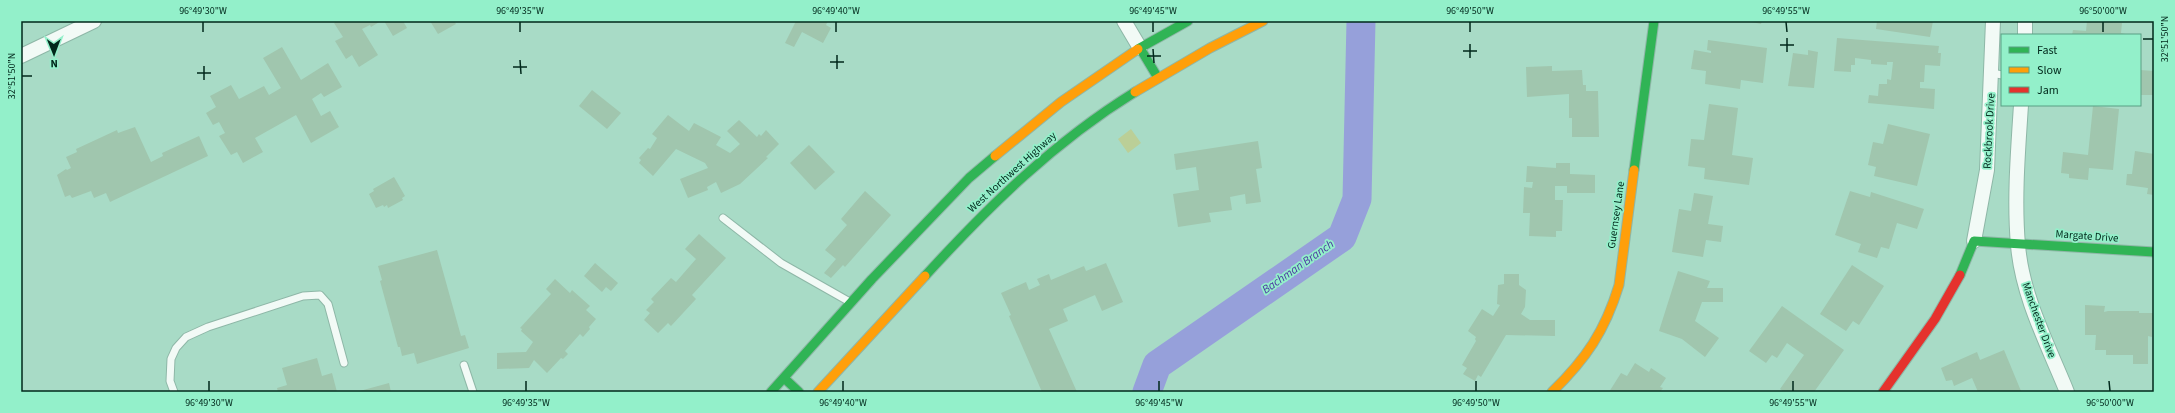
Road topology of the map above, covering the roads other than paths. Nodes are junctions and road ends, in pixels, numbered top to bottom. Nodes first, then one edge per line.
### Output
1 (94, 21) edge
2 (1124, 21) edge
3 (1188, 21) edge
4 (1263, 21) edge
5 (1654, 21) edge
6 (1993, 21) edge
7 (2025, 21) edge
8 (2024, 34) edge
9 (1140, 48) junction
10 (21, 56) edge
11 (1997, 74) edge
12 (1158, 78) junction
13 (2021, 106) edge
14 (723, 218) dead end
15 (1974, 241) junction
16 (2018, 246) junction
17 (2154, 252) edge
18 (852, 303) junction
19 (344, 363) dead end
20 (464, 365) dead end
21 (784, 378) junction
22 (174, 392) edge
23 (473, 392) edge
24 (771, 392) edge
25 (799, 392) edge
26 (818, 392) edge
27 (1552, 392) edge
28 (1884, 392) edge
29 (2067, 392) edge

1 - 10 street
2 - 9 street
3 - 9 main road, West Northwest Highway
4 - 12 main road, West Northwest Highway
5 - 27 main road, Guernsey Lane
6 - 11 street, Rockbrook Drive
7 - 8 street
9 - 12 main road
9 - 18 main road, West Northwest Highway
11 - 15 street, Rockbrook Drive
12 - 26 main road, West Northwest Highway
13 - 16 street
14 - 18 lane
15 - 16 main road
15 - 28 main road, Rockbrook Drive
16 - 17 main road, Margate Drive
16 - 29 street, Manchester Drive
18 - 21 main road, West Northwest Highway
19 - 22 lane
20 - 23 lane
21 - 24 main road, West Northwest Highway
21 - 25 main road

